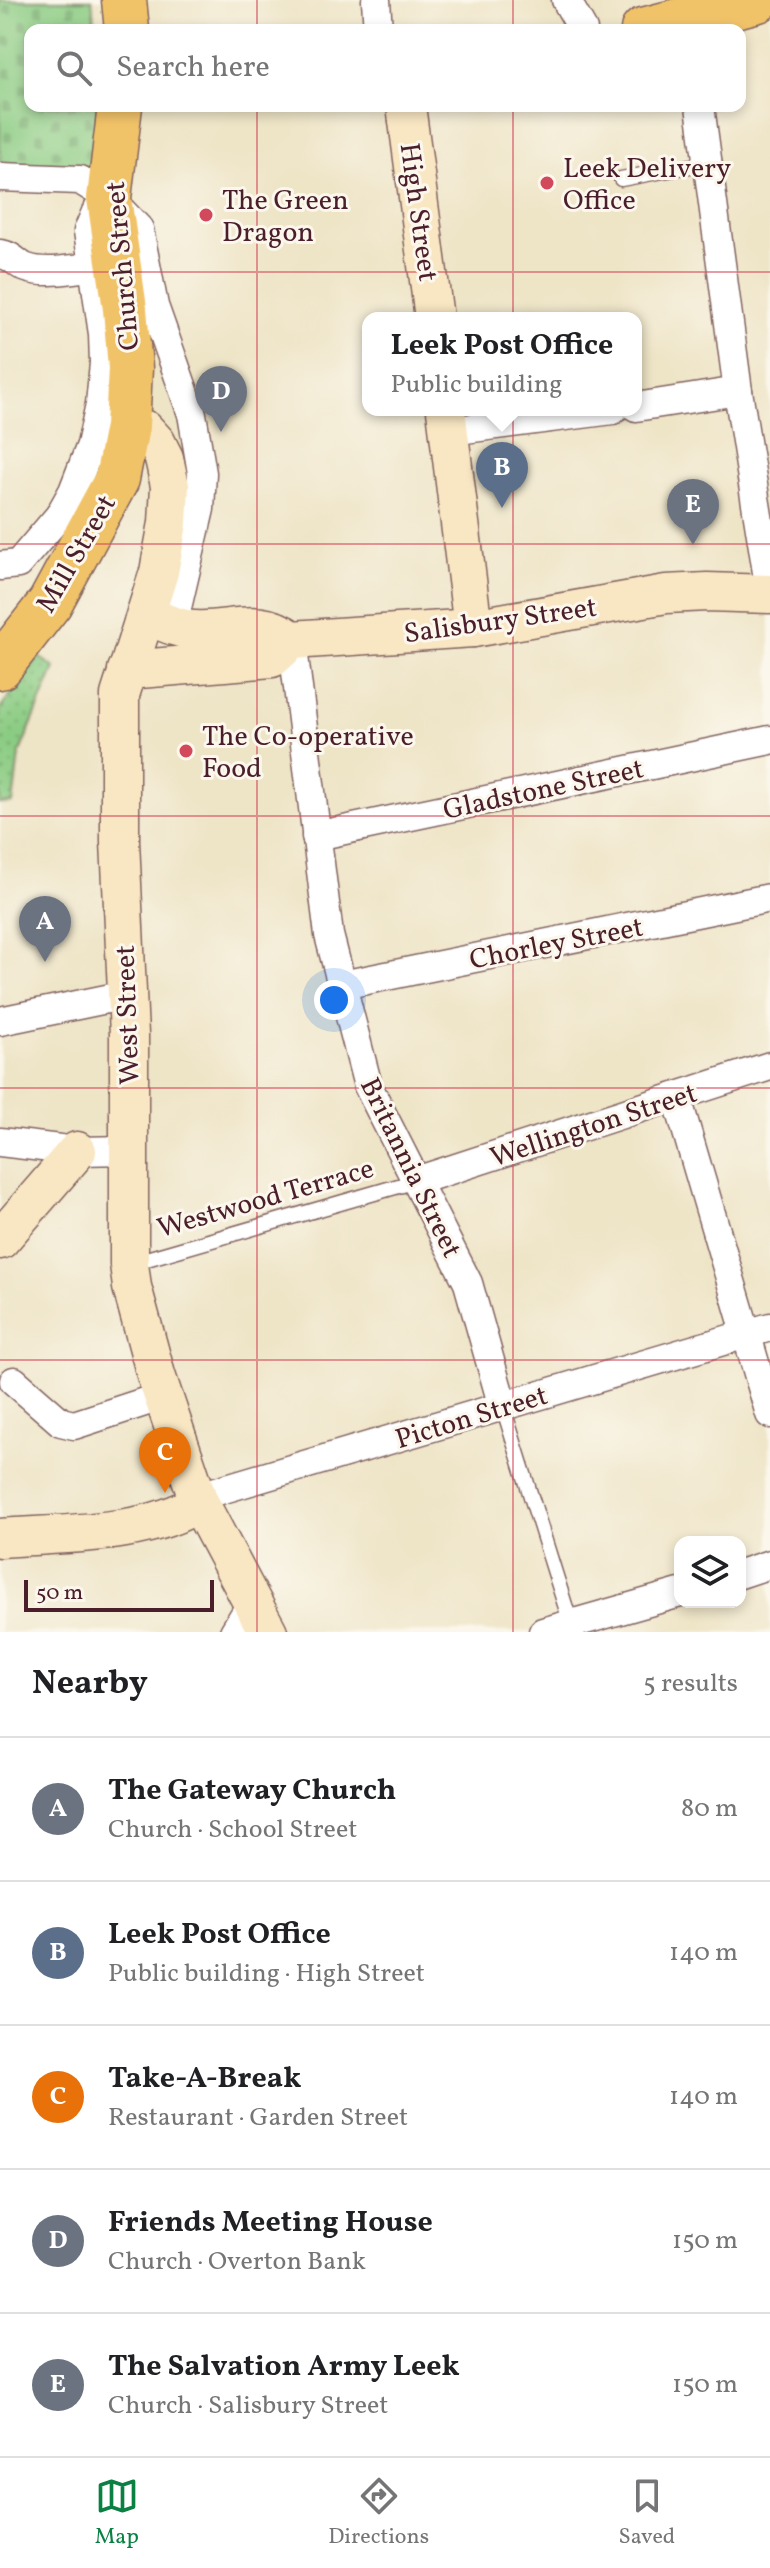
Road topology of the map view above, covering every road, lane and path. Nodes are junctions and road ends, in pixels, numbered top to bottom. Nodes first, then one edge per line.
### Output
1 (124, 0) edge
2 (376, 0) edge
3 (566, 0) edge
4 (758, 0) edge
5 (126, 24) edge
6 (378, 24) edge
7 (580, 24) edge
8 (691, 24) edge
9 (119, 112) edge
10 (407, 112) edge
11 (701, 112) edge
12 (706, 163) junction
13 (0, 177) edge
14 (621, 179) dead end
15 (109, 198) junction
16 (0, 254) edge
17 (93, 267) junction
18 (433, 312) edge
19 (738, 391) junction
20 (642, 406) edge
21 (513, 416) edge
22 (447, 420) edge
23 (127, 427) junction
24 (0, 566) edge
25 (770, 593) edge
26 (160, 620) junction
27 (473, 628) junction
28 (292, 640) junction
29 (0, 667) edge
30 (127, 670) junction
31 (770, 740) edge
32 (316, 836) junction
33 (770, 898) edge
34 (342, 985) junction
35 (126, 995) junction
36 (0, 1021) edge
37 (770, 1066) edge
38 (677, 1098) junction
39 (0, 1142) edge
40 (128, 1150) junction
41 (77, 1151) junction
42 (416, 1181) junction
43 (0, 1240) edge
44 (129, 1264) junction
45 (758, 1331) edge
46 (7, 1375) edge
47 (163, 1396) junction
48 (503, 1407) junction
49 (770, 1414) edge
50 (199, 1502) junction
51 (0, 1538) edge
52 (770, 1564) edge
53 (746, 1572) edge
54 (674, 1596) edge
55 (625, 1621) edge
56 (252, 1624) edge
57 (571, 1624) junction
58 (543, 1632) edge

1 - 5 highway
2 - 6 street
3 - 7 street
4 - 8 highway
9 - 15 highway, Church Street
10 - 18 street, High Street
11 - 12 street
12 - 14 lane
12 - 19 street
13 - 15 street
15 - 17 street
15 - 23 highway, Church Street
15 - 26 street
16 - 17 street
17 - 24 street
19 - 20 street
19 - 25 street
21 - 22 street
22 - 27 street
23 - 26 street, West Street
23 - 29 highway, Mill Street
25 - 27 street, Salisbury Street
26 - 28 street, Salisbury Street
26 - 30 street, West Street
27 - 28 street, Salisbury Street
28 - 30 street, Salisbury Street
28 - 32 street, Britannia Street
30 - 35 street, West Street
31 - 32 street, Gladstone Street
32 - 34 street, Britannia Street
33 - 34 street, Chorley Street
34 - 42 street, Britannia Street
35 - 36 street
35 - 40 street, West Street
37 - 38 street, Wellington Street
38 - 42 street, Wellington Street
38 - 45 street
39 - 41 street
40 - 41 street
40 - 44 street, West Street
41 - 43 street
42 - 44 lane, Westwood Terrace
42 - 48 street, Britannia Street
44 - 47 street, West Street
45 - 48 street, Picton Street
45 - 49 street
46 - 47 street
47 - 50 street, West Street
48 - 50 street, Picton Street
48 - 57 lane
50 - 51 street
50 - 56 street, West Street
52 - 53 street
54 - 55 street
55 - 57 street
57 - 58 street

